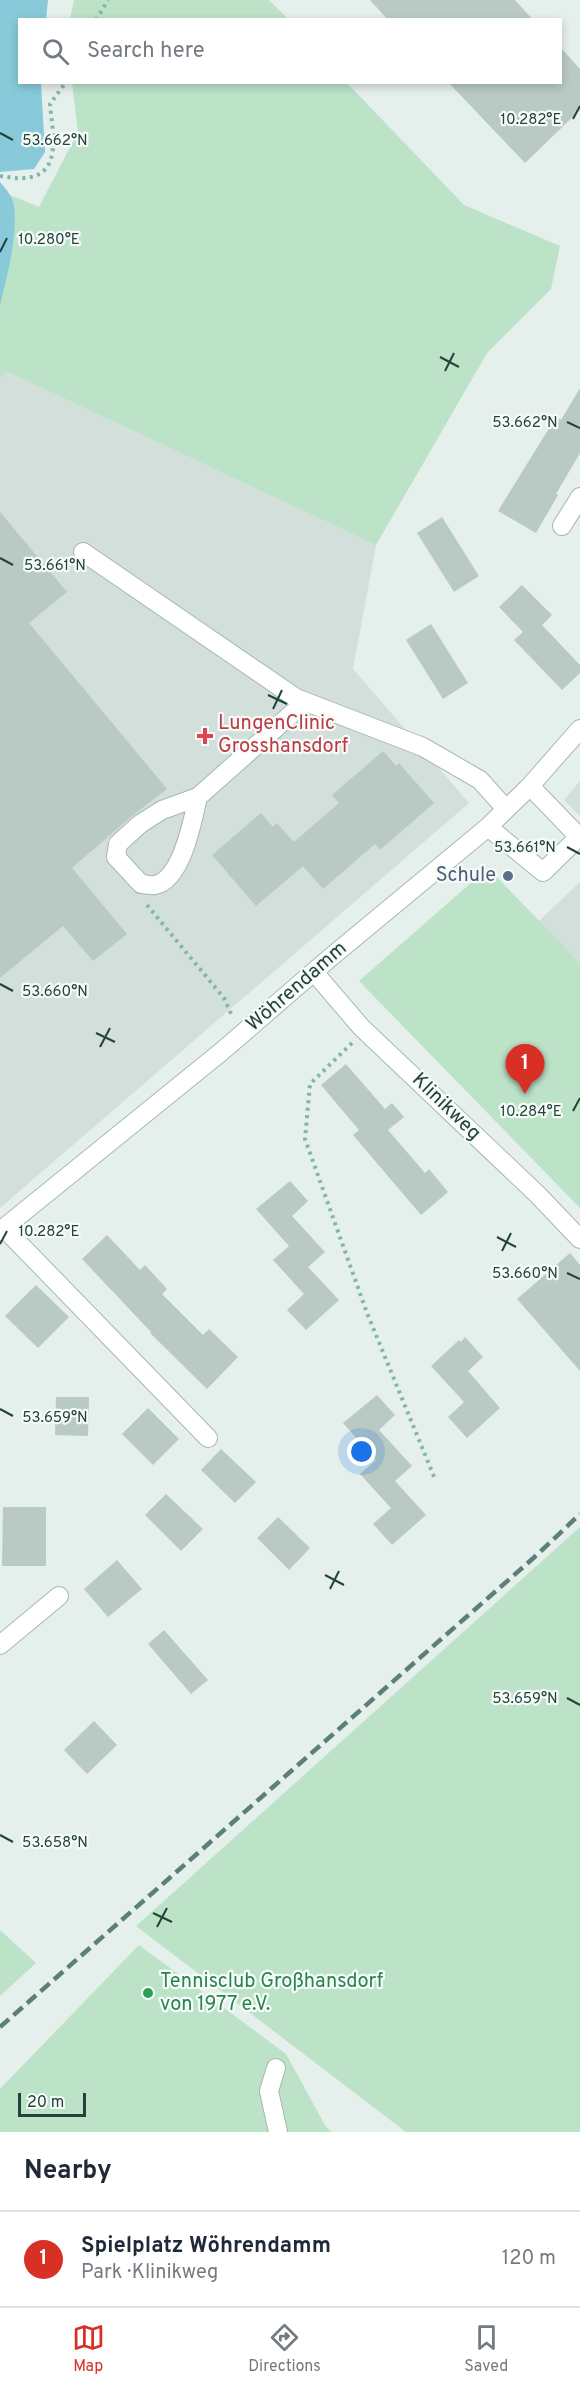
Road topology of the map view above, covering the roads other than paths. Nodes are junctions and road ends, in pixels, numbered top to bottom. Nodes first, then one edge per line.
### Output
1 (580, 497) edge
2 (562, 526) dead end
3 (83, 552) dead end
4 (305, 702) junction
5 (580, 729) edge
6 (530, 786) junction
7 (198, 797) junction
8 (506, 809) junction
9 (488, 827) junction
10 (314, 972) junction
11 (2, 1229) edge
12 (580, 1239) edge
13 (208, 1438) dead end
14 (59, 1596) dead end
15 (0, 1645) edge
16 (276, 2068) dead end
17 (278, 2132) edge

1 - 2 street
3 - 4 street
4 - 7 street
4 - 8 street
5 - 6 street, Wöhrendamm
6 - 8 street, Wöhrendamm
6 - 9 street
7 - 7 street
8 - 9 street, Wöhrendamm
9 - 10 street, Wöhrendamm
10 - 11 street, Wöhrendamm
10 - 12 street, Klinikweg
11 - 13 street
14 - 15 street
16 - 17 street

